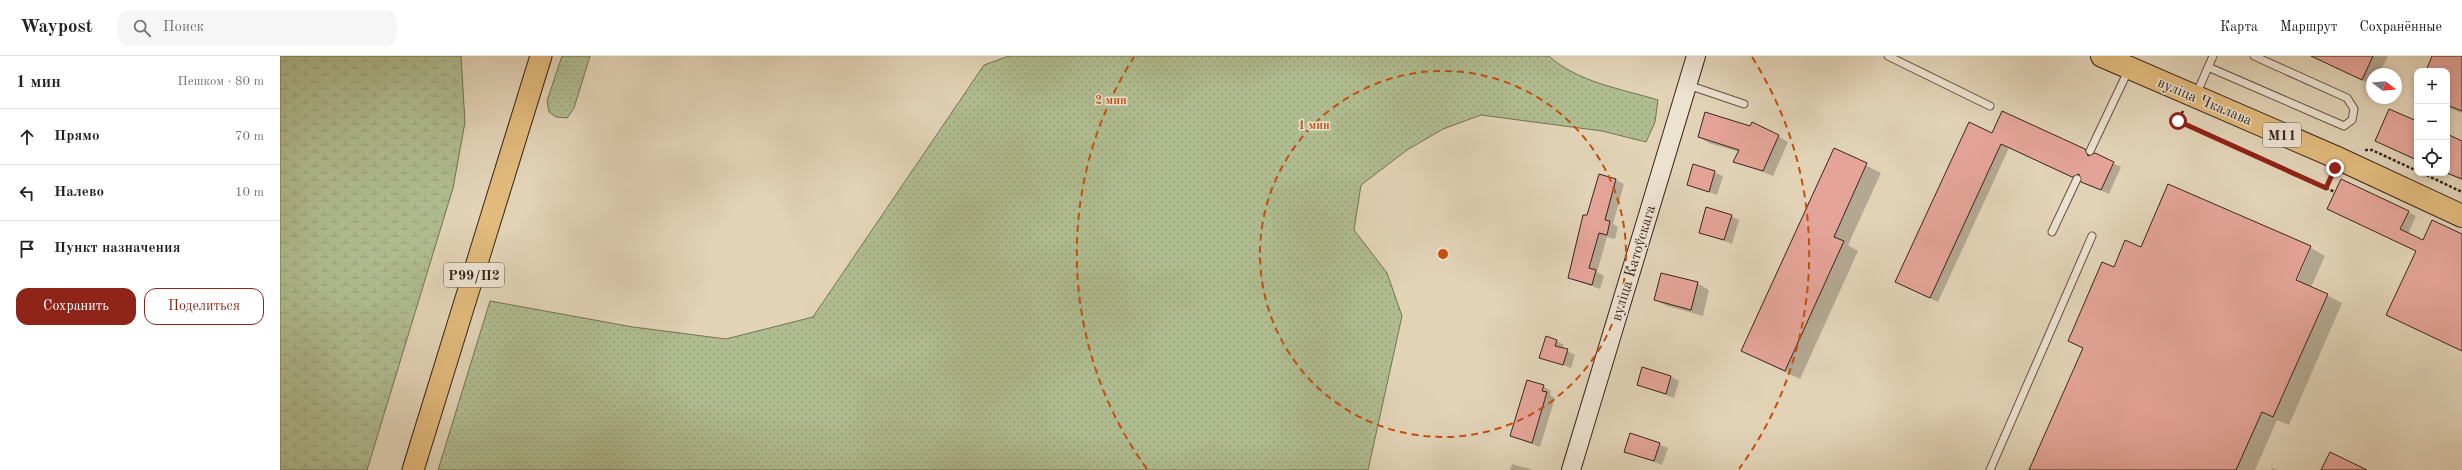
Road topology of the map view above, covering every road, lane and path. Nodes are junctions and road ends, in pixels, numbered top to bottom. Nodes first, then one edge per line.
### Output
1 (541, 56) edge
2 (1696, 56) edge
3 (1888, 56) edge
4 (2102, 56) edge
5 (2213, 56) edge
6 (2254, 56) edge
7 (2208, 67) junction
8 (2129, 68) junction
9 (1688, 85) junction
10 (2189, 103) junction
11 (1744, 104) dead end
12 (1990, 106) dead end
13 (2090, 151) dead end
14 (2335, 168) dead end
15 (2428, 176) edge
16 (2077, 179) dead end
17 (2326, 188) junction
18 (2335, 192) dead end
19 (2462, 192) edge
20 (2462, 216) edge
21 (2052, 232) dead end
22 (2092, 236) dead end
23 (413, 470) edge
24 (1571, 470) edge
25 (1990, 470) edge

1 - 23 main road, Р99/П2
2 - 9 main road, вуліца Катоўскага
3 - 12 lane
4 - 8 highway, вуліца Чкалава / М11
5 - 7 lane
6 - 7 lane
7 - 10 lane
8 - 10 highway, вуліца Чкалава / М11
8 - 13 lane
9 - 11 lane
9 - 24 main road, вуліца Катоўскага
10 - 17 path
10 - 20 highway, вуліца Чкалава / М11
14 - 17 path
15 - 19 path
16 - 21 lane
17 - 18 path
22 - 25 lane

